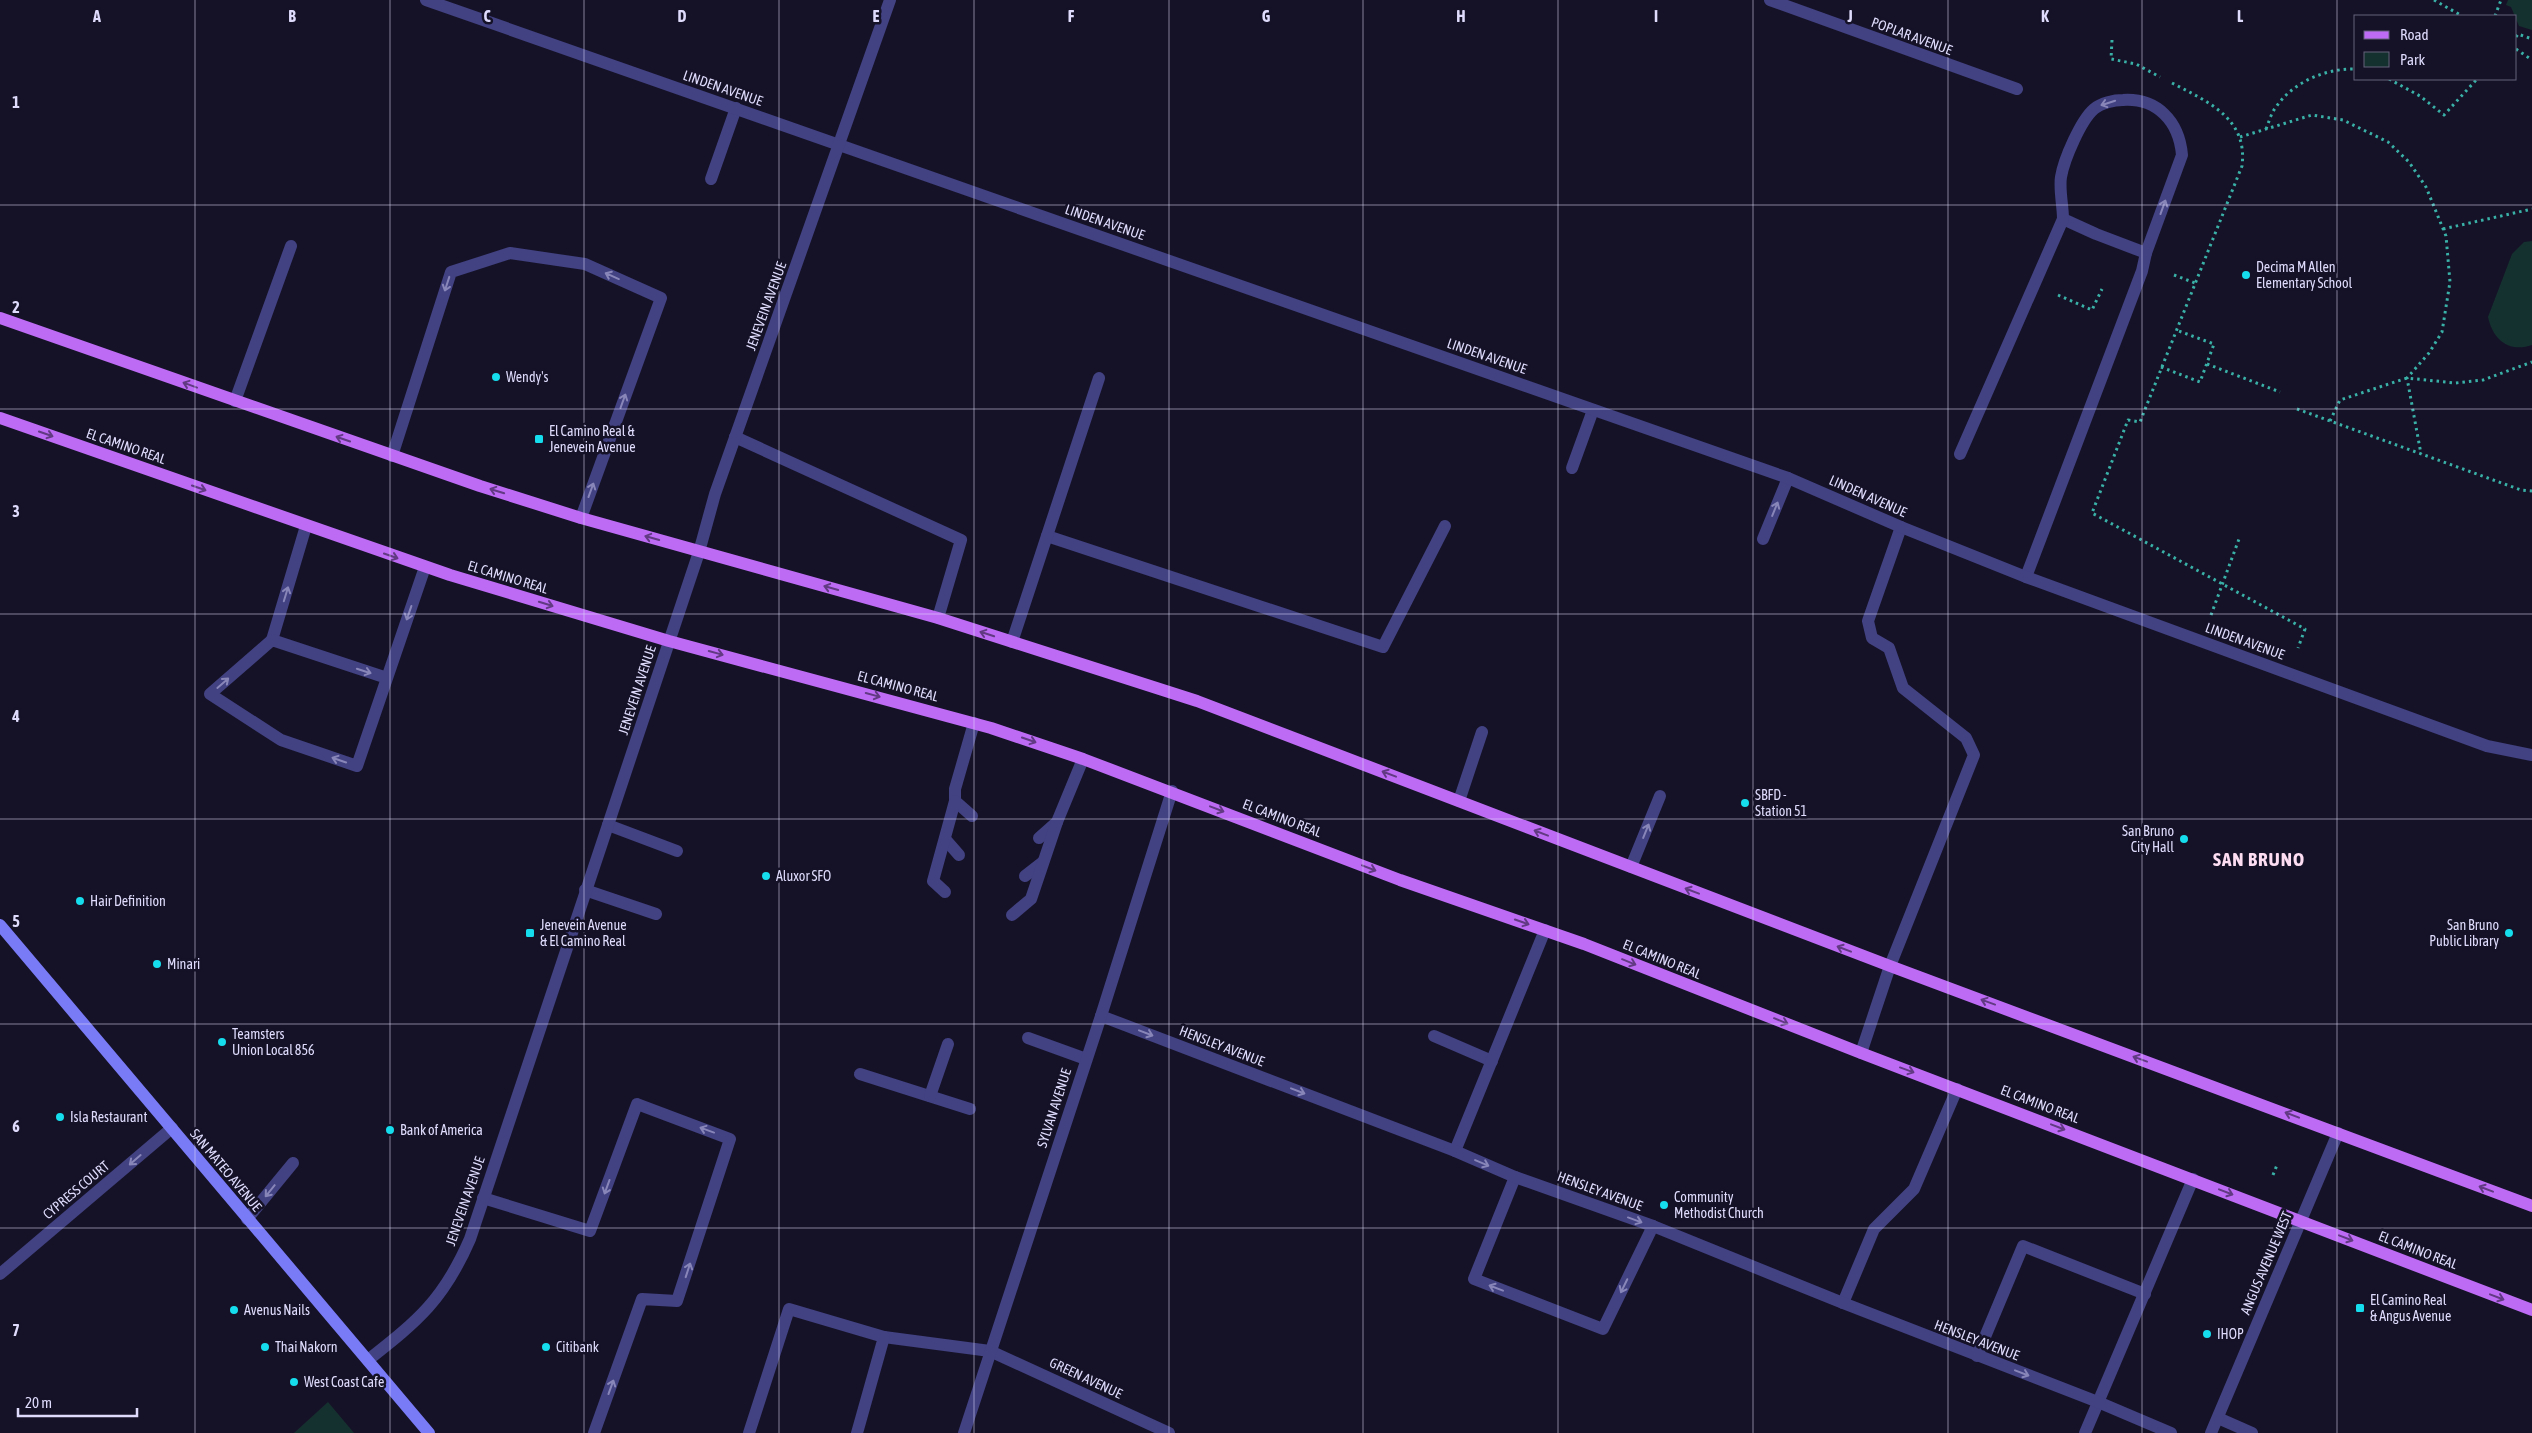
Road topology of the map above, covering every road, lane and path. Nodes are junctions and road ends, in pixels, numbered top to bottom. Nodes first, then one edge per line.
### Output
1 (426, 0) edge
2 (890, 0) edge
3 (1770, 0) edge
4 (2434, 0) edge
5 (2501, 0) edge
6 (2460, 15) edge
7 (2495, 15) edge
8 (2517, 36) edge
9 (2532, 39) edge
10 (2112, 40) dead end
11 (2517, 50) edge
12 (2532, 60) edge
13 (2354, 69) edge
14 (2162, 78) dead end
15 (2391, 80) edge
16 (2476, 80) edge
17 (2171, 82) dead end
18 (2017, 89) dead end
19 (736, 108) junction
20 (2266, 130) junction
21 (2240, 137) junction
22 (839, 144) junction
23 (711, 179) dead end
24 (2532, 208) edge
25 (2063, 219) junction
26 (2443, 229) junction
27 (291, 246) dead end
28 (2146, 253) junction
29 (2174, 275) dead end
30 (2195, 283) junction
31 (2034, 285) junction
32 (2102, 289) dead end
33 (0, 318) edge
34 (2176, 330) junction
35 (2532, 362) edge
36 (2208, 364) junction
37 (2161, 367) junction
38 (1099, 378) dead end
39 (2407, 378) junction
40 (2280, 392) dead end
41 (235, 401) junction
42 (2297, 409) dead end
43 (1593, 410) junction
44 (0, 418) edge
45 (2330, 421) junction
46 (735, 437) junction
47 (1960, 454) dead end
48 (2421, 454) junction
49 (392, 456) junction
50 (1572, 468) dead end
51 (1788, 478) junction
52 (2532, 491) edge
53 (581, 518) junction
54 (306, 526) junction
55 (1445, 526) dead end
56 (1901, 527) junction
57 (1047, 536) junction
58 (1763, 539) dead end
59 (2239, 539) dead end
60 (699, 552) junction
61 (425, 567) junction
62 (2026, 577) junction
63 (2222, 584) junction
64 (2211, 616) dead end
65 (938, 618) junction
66 (272, 640) junction
67 (669, 640) junction
68 (1012, 642) junction
69 (2298, 649) dead end
70 (386, 678) junction
71 (974, 723) junction
72 (1482, 732) dead end
73 (2532, 755) edge
74 (1083, 758) junction
75 (1172, 791) junction
76 (1660, 796) dead end
77 (954, 800) junction
78 (1458, 801) junction
79 (972, 816) dead end
80 (1057, 822) junction
81 (608, 825) junction
82 (1039, 838) dead end
83 (945, 839) junction
84 (677, 851) dead end
85 (958, 855) dead end
86 (1043, 862) junction
87 (1631, 867) junction
88 (1025, 876) dead end
89 (585, 890) junction
90 (945, 892) dead end
91 (656, 914) dead end
92 (1012, 915) dead end
93 (0, 925) edge
94 (1544, 930) junction
95 (1890, 966) junction
96 (1101, 1016) junction
97 (1434, 1036) dead end
98 (1028, 1038) dead end
99 (948, 1044) dead end
100 (1861, 1053) junction
101 (1086, 1060) junction
102 (1492, 1061) junction
103 (860, 1074) dead end
104 (1958, 1088) junction
105 (930, 1096) junction
106 (970, 1109) dead end
107 (172, 1128) junction
108 (2338, 1133) junction
109 (1455, 1151) junction
110 (293, 1163) dead end
111 (2277, 1165) dead end
112 (2273, 1175) dead end
113 (1515, 1176) junction
114 (2193, 1179) junction
115 (483, 1198) junction
116 (2532, 1206) edge
117 (247, 1219) junction
118 (2300, 1220) junction
119 (1653, 1226) junction
120 (0, 1274) edge
121 (2145, 1294) junction
122 (1843, 1304) junction
123 (2532, 1310) edge
124 (884, 1337) junction
125 (990, 1351) junction
126 (1976, 1356) junction
127 (368, 1360) junction
128 (2098, 1402) junction
129 (2218, 1418) junction
130 (429, 1433) edge
131 (594, 1433) edge
132 (749, 1433) edge
133 (857, 1433) edge
134 (964, 1433) edge
135 (1169, 1433) edge
136 (2085, 1433) edge
137 (2171, 1433) edge
138 (2211, 1433) edge
139 (2252, 1433) edge

1 - 19 street, LINDEN AVENUE
2 - 22 street, JENEVEIN AVENUE
3 - 18 street, POPLAR AVENUE
4 - 6 path
5 - 7 path
8 - 9 path
10 - 14 path
11 - 12 path
13 - 20 path
15 - 16 path
17 - 21 path
19 - 22 street, LINDEN AVENUE
19 - 23 street
20 - 21 path
20 - 26 path
21 - 30 path
22 - 43 street, LINDEN AVENUE
22 - 46 street, JENEVEIN AVENUE
24 - 26 path
25 - 28 street
28 -> 25 street
25 - 31 street
26 - 39 path
27 - 41 street
28 - 62 street
29 - 30 path
30 - 34 path
31 - 32 path
31 - 47 street
41 -> 33 main road
34 - 36 path
34 - 37 path
35 - 39 path
36 - 37 path
36 - 40 path
37 - 63 path
38 - 57 street
39 - 45 path
39 - 48 path
49 -> 41 main road
42 - 45 path
43 - 50 street
43 - 51 street, LINDEN AVENUE
44 -> 54 main road, EL CAMINO REAL
45 - 48 path
46 - 60 street, JENEVEIN AVENUE
46 - 65 street
48 - 52 path
53 -> 49 main road
53 -> 49 street
51 - 56 street, LINDEN AVENUE
58 -> 51 street
60 -> 53 main road
54 -> 61 main road, EL CAMINO REAL
66 -> 54 street
55 - 57 street
56 - 62 street, LINDEN AVENUE
56 - 95 street
57 - 68 street
59 - 63 path
65 -> 60 main road
60 - 67 street, JENEVEIN AVENUE
61 -> 67 main road, EL CAMINO REAL
61 -> 70 street
62 - 73 street, LINDEN AVENUE
63 - 64 path
63 - 69 path
68 -> 65 main road
66 -> 70 street
70 -> 66 street
67 -> 71 main road, EL CAMINO REAL
67 - 81 street, JENEVEIN AVENUE
78 -> 68 main road
71 -> 74 main road, EL CAMINO REAL
71 - 77 street
72 - 78 street
74 - 75 main road, EL CAMINO REAL
74 - 80 street
75 -> 94 main road, EL CAMINO REAL
75 - 96 street, SYLVAN AVENUE
87 -> 76 street
77 - 79 street
77 - 83 street
87 -> 78 main road
80 - 82 street
80 - 86 street
81 - 84 street
81 - 89 street, JENEVEIN AVENUE
83 - 85 street
83 - 90 street
86 - 88 street
86 - 92 street
95 -> 87 main road
89 - 91 street
89 - 115 street, JENEVEIN AVENUE
93 - 107 street, SAN MATEO AVENUE
94 -> 100 main road, EL CAMINO REAL
94 - 102 street
95 - 100 street
108 -> 95 main road
96 - 101 street, SYLVAN AVENUE
96 -> 109 street, HENSLEY AVENUE
97 - 102 street
98 - 101 street
99 - 105 street
100 -> 104 main road, EL CAMINO REAL
101 - 125 street, SYLVAN AVENUE
102 - 109 street
103 - 105 street
104 -> 114 main road, EL CAMINO REAL
104 - 122 street
105 - 106 street
107 - 117 street, SAN MATEO AVENUE
107 -> 120 street, CYPRESS COURT
116 -> 108 main road
108 - 118 street, ANGUS AVENUE WEST
109 -> 113 street, HENSLEY AVENUE
110 -> 117 street
111 - 112 path
113 -> 119 street, HENSLEY AVENUE
119 -> 113 street
114 -> 118 main road, EL CAMINO REAL
114 - 121 street
115 - 127 street, JENEVEIN AVENUE
131 -> 115 street
117 - 127 street, SAN MATEO AVENUE
118 -> 123 main road, EL CAMINO REAL
118 - 129 street, ANGUS AVENUE WEST
119 - 122 street, HENSLEY AVENUE
121 - 126 street
121 - 128 street
122 - 126 street, HENSLEY AVENUE
124 - 125 street, GREEN AVENUE
124 - 132 street, GREEN AVENUE
124 - 133 street
125 - 134 street, SYLVAN AVENUE
125 - 135 street, GREEN AVENUE
126 -> 128 street, HENSLEY AVENUE
127 - 130 street, SAN MATEO AVENUE
128 - 136 street
128 - 137 street, HENSLEY AVENUE
129 - 138 street, ANGUS AVENUE WEST
129 - 139 street

